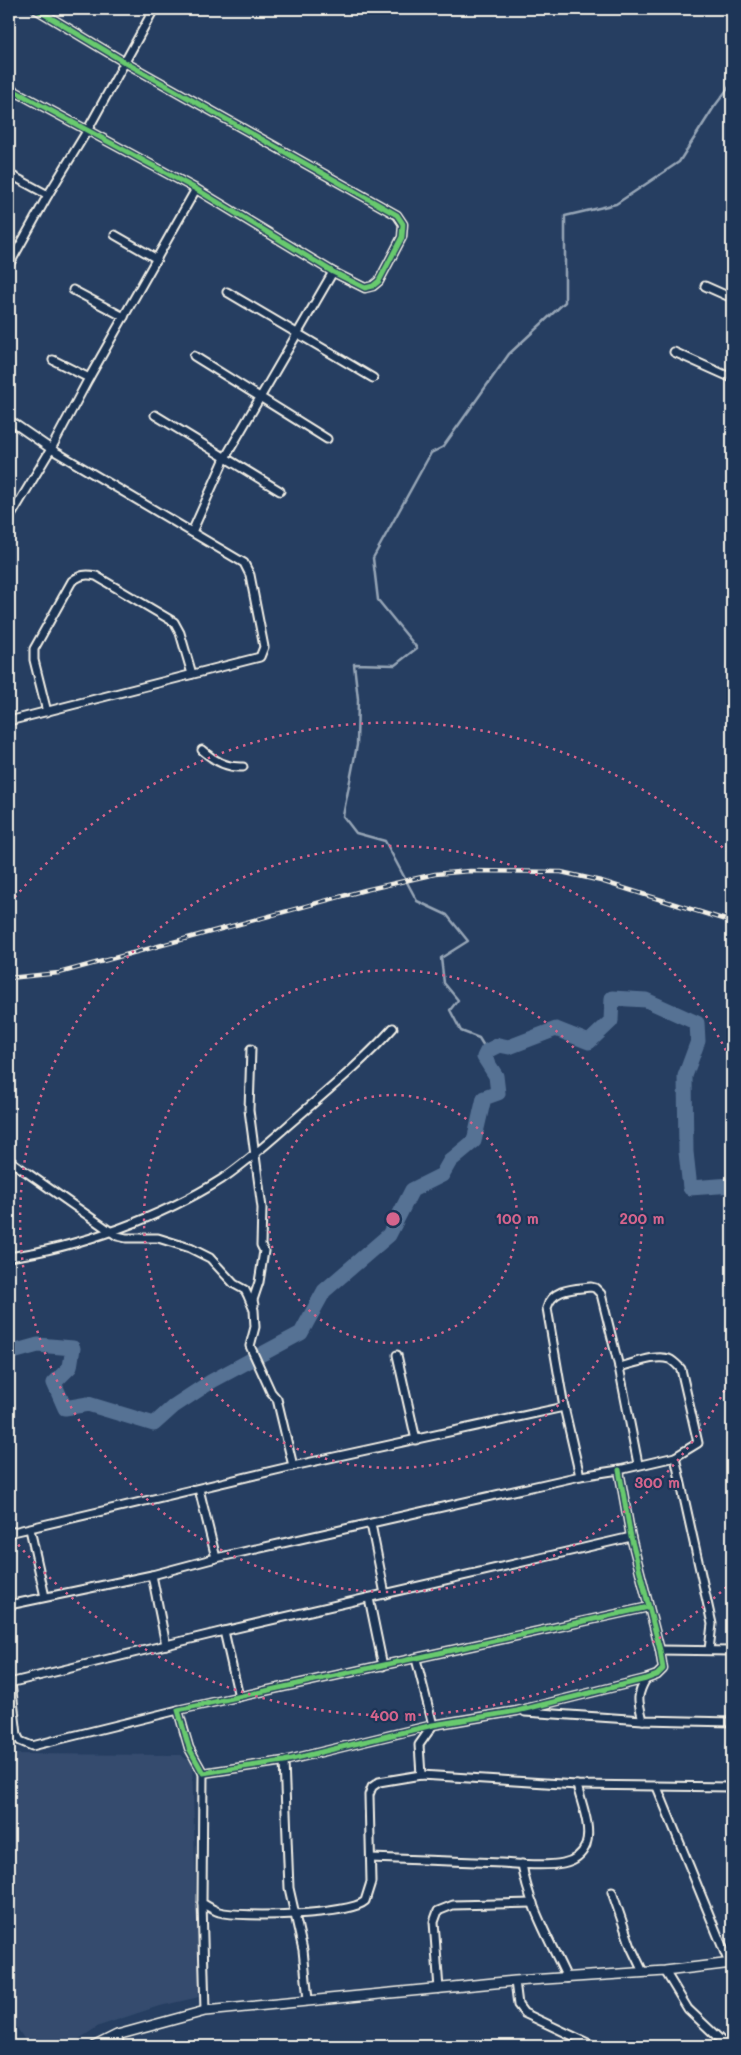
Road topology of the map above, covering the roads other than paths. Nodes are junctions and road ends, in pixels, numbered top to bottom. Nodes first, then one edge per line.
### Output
1 (36, 9) edge
2 (154, 9) edge
3 (126, 62) junction
4 (9, 88) edge
5 (87, 131) junction
6 (9, 174) edge
7 (196, 189) junction
8 (48, 195) junction
9 (115, 235) dead end
10 (156, 259) junction
11 (10, 261) edge
12 (333, 272) junction
13 (705, 286) dead end
14 (73, 290) dead end
15 (228, 292) dead end
16 (732, 298) edge
17 (124, 317) junction
18 (297, 334) junction
19 (674, 352) dead end
20 (194, 356) dead end
21 (53, 360) dead end
22 (89, 378) junction
23 (373, 378) dead end
24 (732, 378) edge
25 (259, 398) junction
26 (155, 415) dead end
27 (9, 420) edge
28 (327, 439) dead end
29 (51, 449) junction
30 (225, 458) junction
31 (280, 491) dead end
32 (12, 507) edge
33 (9, 519) edge
34 (192, 532) junction
35 (192, 674) junction
36 (47, 712) junction
37 (9, 721) edge
38 (202, 750) dead end
39 (243, 767) dead end
40 (393, 1028) dead end
41 (251, 1049) dead end
42 (254, 1154) junction
43 (9, 1160) edge
44 (112, 1231) junction
45 (9, 1257) edge
46 (254, 1310) junction
47 (397, 1355) dead end
48 (619, 1368) junction
49 (564, 1407) junction
50 (416, 1440) junction
51 (675, 1458) junction
52 (638, 1464) junction
53 (293, 1466) junction
54 (618, 1470) junction
55 (580, 1476) junction
56 (199, 1489) junction
57 (371, 1524) junction
58 (30, 1529) junction
59 (9, 1533) edge
60 (631, 1537) junction
61 (216, 1558) junction
62 (152, 1575) junction
63 (385, 1594) junction
64 (44, 1597) junction
65 (369, 1598) junction
66 (9, 1605) edge
67 (649, 1607) junction
68 (224, 1631) junction
69 (166, 1645) junction
70 (660, 1650) junction
71 (709, 1650) junction
72 (732, 1651) edge
73 (416, 1659) junction
74 (383, 1666) junction
75 (646, 1679) junction
76 (10, 1683) edge
77 (239, 1697) junction
78 (178, 1710) junction
79 (517, 1711) junction
80 (643, 1720) junction
81 (732, 1722) edge
82 (433, 1725) junction
83 (284, 1761) junction
84 (203, 1773) junction
85 (421, 1775) junction
86 (577, 1785) junction
87 (657, 1787) junction
88 (732, 1787) edge
89 (371, 1858) junction
90 (522, 1864) junction
91 (612, 1892) dead end
92 (202, 1903) junction
93 (533, 1903) junction
94 (294, 1914) junction
95 (731, 1963) edge
96 (665, 1971) junction
97 (643, 1972) junction
98 (567, 1978) junction
99 (515, 1981) junction
100 (439, 1989) junction
101 (308, 2000) junction
102 (205, 2011) junction
103 (117, 2035) junction
104 (95, 2046) edge
105 (120, 2046) edge
106 (594, 2046) edge
107 (727, 2046) edge

1 - 3 street
2 - 3 street
3 - 5 street
3 - 12 street
4 - 5 street
5 - 7 street
5 - 8 street
6 - 8 street
7 - 10 street
7 - 12 street
8 - 11 street
9 - 10 street
10 - 17 street
12 - 18 street
13 - 16 street
14 - 17 street
15 - 18 street
17 - 22 street
18 - 23 street
18 - 25 street
19 - 24 street
20 - 25 street
21 - 22 street
22 - 29 street
25 - 28 street
25 - 30 street
26 - 30 street
27 - 29 street
29 - 32 street
29 - 34 street
30 - 31 street
30 - 34 street
32 - 33 street
34 - 35 street
35 - 36 street
35 - 36 street
36 - 37 street
38 - 39 street
40 - 42 street
41 - 42 street
42 - 44 street
42 - 46 street
43 - 44 street
44 - 45 street
44 - 46 street
46 - 53 street
47 - 50 street
48 - 49 street
48 - 51 street
48 - 52 street
49 - 50 street
49 - 55 street
50 - 53 street
51 - 52 street
51 - 71 street
52 - 54 street
53 - 56 street
54 - 55 street
54 - 60 street
55 - 57 street
56 - 58 street
56 - 61 street
57 - 61 street
57 - 63 street
58 - 59 street
58 - 64 street
60 - 63 street
60 - 67 street
61 - 62 street
62 - 64 street
62 - 69 street
63 - 65 street
64 - 66 street
65 - 68 street
65 - 74 street
67 - 70 street
67 - 73 street
68 - 69 street
68 - 77 street
69 - 76 street
70 - 71 street
70 - 75 street
71 - 72 street
73 - 74 street
73 - 82 street
74 - 77 street
75 - 79 street
75 - 80 street
76 - 78 street
77 - 78 street
78 - 84 street
79 - 80 street
79 - 82 street
80 - 81 street
82 - 83 street
82 - 85 street
83 - 84 street
83 - 94 street
84 - 92 street
85 - 86 street
85 - 89 street
86 - 87 street
86 - 90 street
87 - 88 street
87 - 95 street
89 - 90 street
89 - 94 street
90 - 93 street
91 - 97 street
92 - 94 street
92 - 102 street
93 - 98 street
93 - 100 street
94 - 101 street
95 - 96 street
96 - 97 street
96 - 107 street
97 - 98 street
98 - 99 street
99 - 100 street
99 - 106 street
100 - 101 street
101 - 102 street
102 - 103 street
103 - 104 street
103 - 105 street

